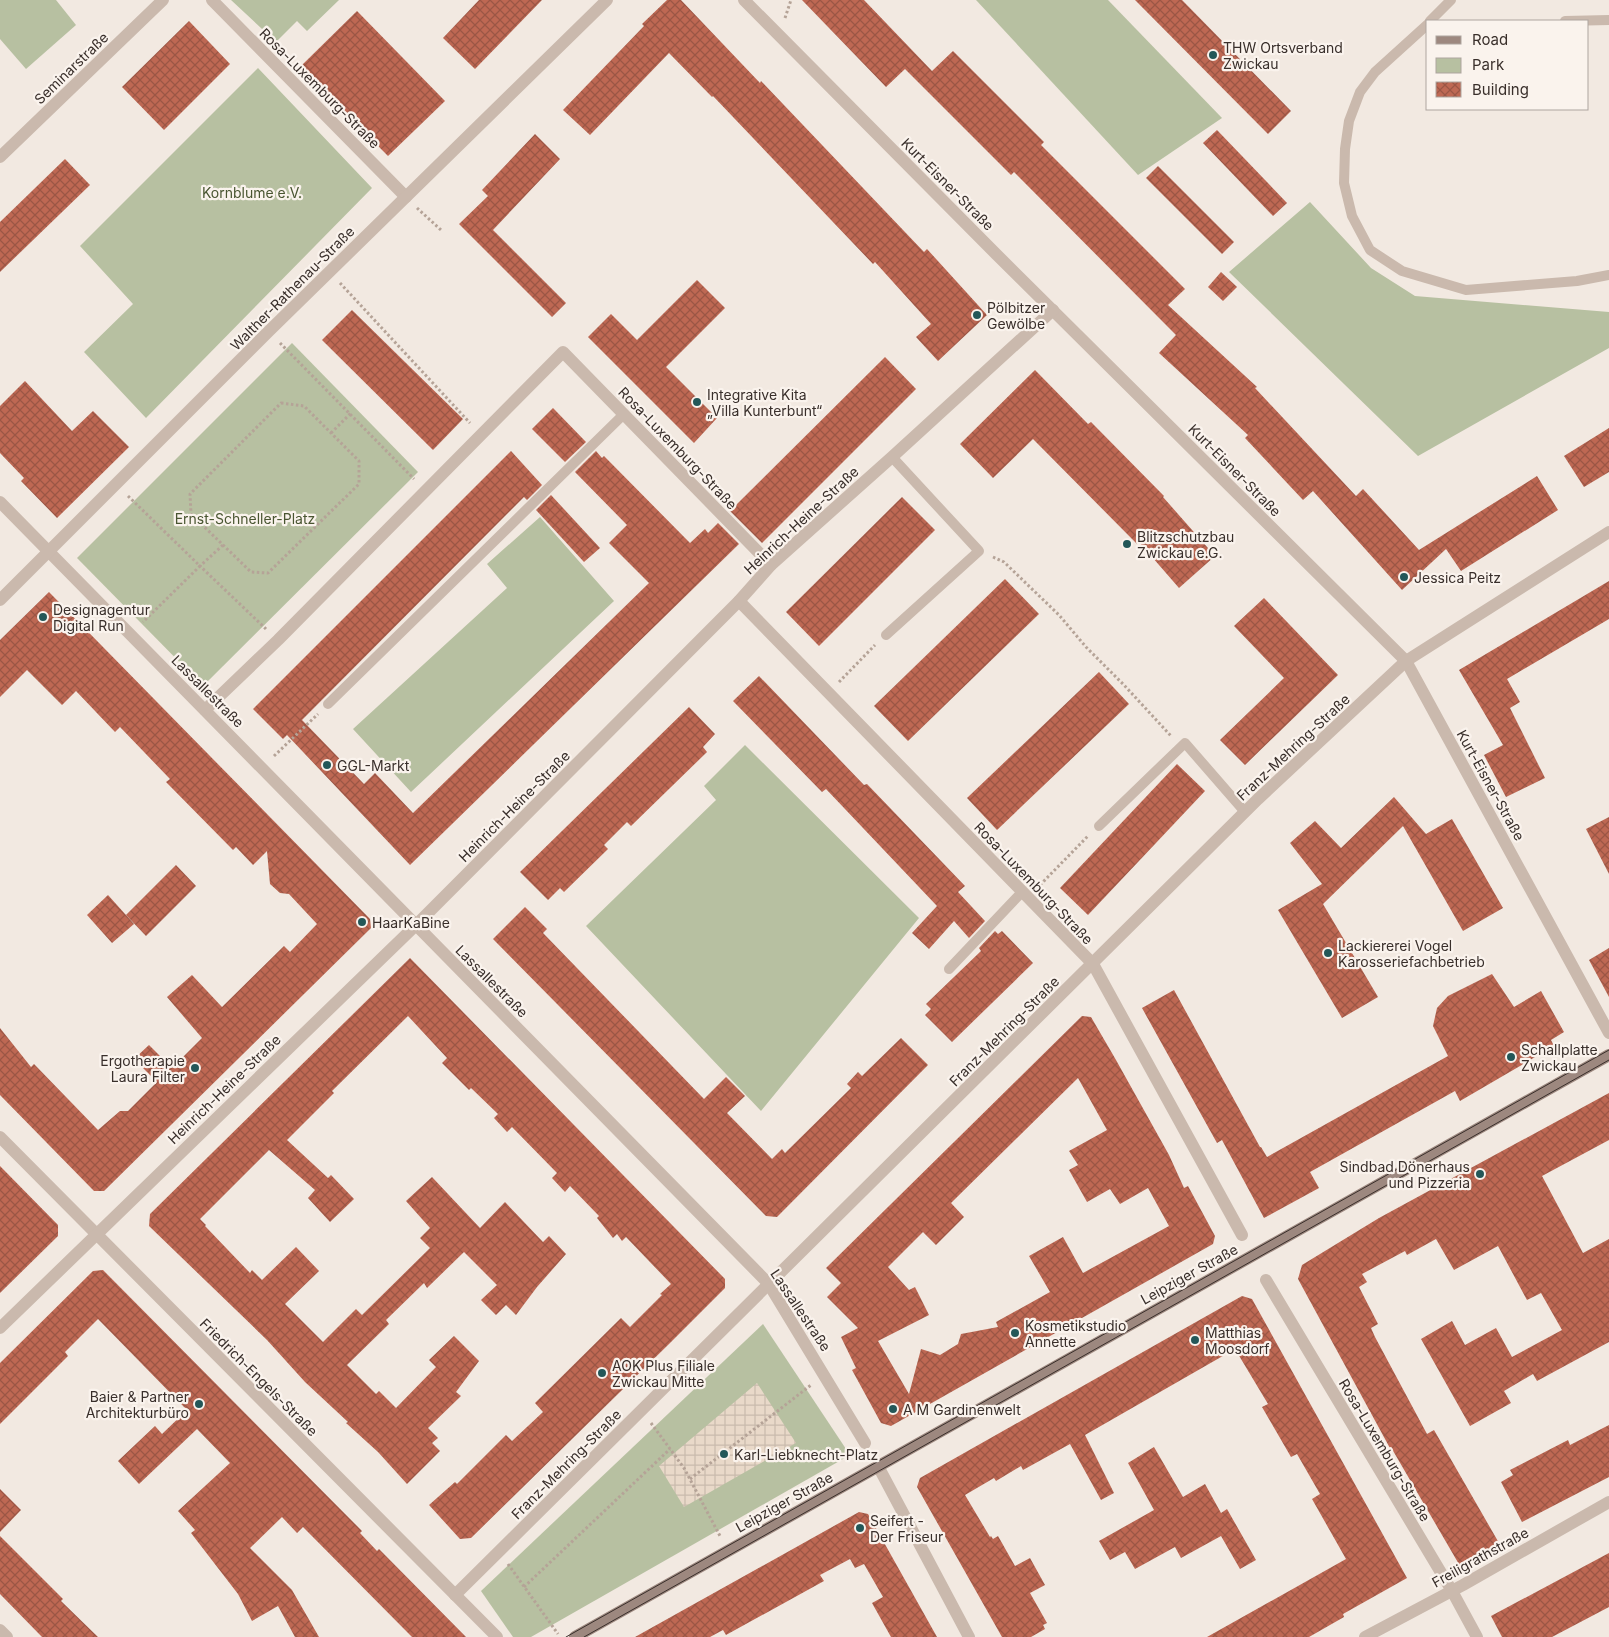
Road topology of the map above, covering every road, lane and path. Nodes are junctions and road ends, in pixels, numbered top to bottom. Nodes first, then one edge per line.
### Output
1 (164, 0) edge
2 (212, 0) edge
3 (607, 0) edge
4 (744, 0) edge
5 (1451, 0) edge
6 (1433, 20) edge
7 (1589, 20) edge
8 (1609, 20) edge
9 (1426, 27) edge
10 (0, 157) edge
11 (406, 197) junction
12 (440, 230) dead end
13 (330, 272) junction
14 (1609, 275) edge
15 (1053, 310) junction
16 (269, 331) junction
17 (350, 413) junction
18 (624, 414) junction
19 (331, 433) junction
20 (481, 434) junction
21 (892, 458) junction
22 (115, 484) junction
23 (426, 490) junction
24 (0, 502) edge
25 (1609, 532) edge
26 (223, 544) junction
27 (979, 550) junction
28 (49, 551) junction
29 (771, 564) junction
30 (200, 566) junction
31 (0, 600) edge
32 (739, 601) junction
33 (131, 634) junction
34 (886, 635) joint
35 (278, 640) junction
36 (1406, 661) junction
37 (828, 693) junction
38 (328, 704) joint
39 (205, 710) junction
40 (1185, 743) junction
41 (262, 767) junction
42 (1245, 812) junction
43 (1099, 826) joint
44 (1024, 895) junction
45 (416, 925) junction
46 (1093, 964) junction
47 (949, 969) dead end
48 (1609, 1034) edge
49 (1609, 1055) edge
50 (0, 1137) edge
51 (96, 1234) junction
52 (1242, 1235) dead end
53 (1266, 1280) dead end
54 (768, 1284) junction
55 (0, 1328) edge
56 (825, 1374) junction
57 (641, 1410) junction
58 (865, 1443) dead end
59 (670, 1449) junction
60 (878, 1466) junction
61 (690, 1479) junction
62 (1609, 1502) edge
63 (728, 1550) junction
64 (499, 1551) junction
65 (524, 1587) junction
66 (1452, 1590) junction
67 (455, 1595) junction
68 (0, 1630) edge
69 (7, 1637) edge
70 (497, 1637) edge
71 (560, 1637) edge
72 (575, 1637) edge
73 (970, 1637) edge
74 (1365, 1637) edge
75 (1476, 1637) edge

1 - 10 street, Seminarstraße
2 - 11 street, Rosa-Luxemburg-Straße
3 - 11 street, Walther-Rathenau-Straße
4 - 15 street, Kurt-Eisner-Straße
5 - 6 lane
7 - 8 lane
9 - 14 lane
11 - 12 path
11 - 13 street, Walther-Rathenau-Straße
13 - 16 street, Walther-Rathenau-Straße
13 - 20 path
15 - 21 street, Heinrich-Heine-Straße
15 - 36 street, Kurt-Eisner-Straße
16 - 17 path
16 - 22 street, Walther-Rathenau-Straße
17 - 19 path
17 - 23 path
18 - 20 street, Rosa-Luxemburg-Straße
18 - 29 street, Rosa-Luxemburg-Straße
18 - 38 lane
19 - 26 path
19 - 26 path
20 - 23 street
21 - 27 lane
21 - 29 street, Heinrich-Heine-Straße
22 - 28 street, Walther-Rathenau-Straße
22 - 30 path
23 - 35 street
24 - 28 street, Lassallestraße
25 - 36 street, Franz-Mehring-Straße
26 - 30 path
27 - 34 lane
27 - 40 path
28 - 31 street, Walther-Rathenau-Straße
28 - 33 street, Lassallestraße
29 - 32 street, Heinrich-Heine-Straße
30 - 33 path
30 - 35 path
32 - 37 street, Rosa-Luxemburg-Straße
32 - 45 street, Heinrich-Heine-Straße
33 - 39 street, Lassallestraße
34 - 37 path
35 - 39 street
36 - 42 street, Franz-Mehring-Straße
36 - 48 street, Kurt-Eisner-Straße
37 - 44 street, Rosa-Luxemburg-Straße
38 - 41 path
39 - 41 street, Lassallestraße
40 - 42 lane
40 - 43 lane
41 - 45 street, Lassallestraße
42 - 46 street, Franz-Mehring-Straße
43 - 44 path
44 - 46 street, Rosa-Luxemburg-Straße
44 - 47 lane
45 - 51 street, Heinrich-Heine-Straße
45 - 54 street, Lassallestraße
46 - 52 street, Rosa-Luxemburg-Straße
46 - 54 street, Franz-Mehring-Straße
49 - 60 street, Leipziger Straße
50 - 51 street, Friedrich-Engels-Straße
51 - 55 street, Heinrich-Heine-Straße
51 - 67 street, Friedrich-Engels-Straße
53 - 66 street, Rosa-Luxemburg-Straße
54 - 56 street, Lassallestraße
54 - 57 street, Franz-Mehring-Straße
56 - 58 street, Lassallestraße
56 - 61 path
57 - 59 path
57 - 64 street, Franz-Mehring-Straße
59 - 61 path
59 - 65 path
60 - 63 street, Leipziger Straße
60 - 73 street
61 - 63 path
62 - 66 street, Freiligrathstraße
63 - 72 street, Leipziger Straße
64 - 65 path
64 - 67 street, Franz-Mehring-Straße
65 - 71 path
66 - 74 street, Freiligrathstraße
66 - 75 street, Rosa-Luxemburg-Straße
67 - 70 street, Friedrich-Engels-Straße
68 - 69 street

